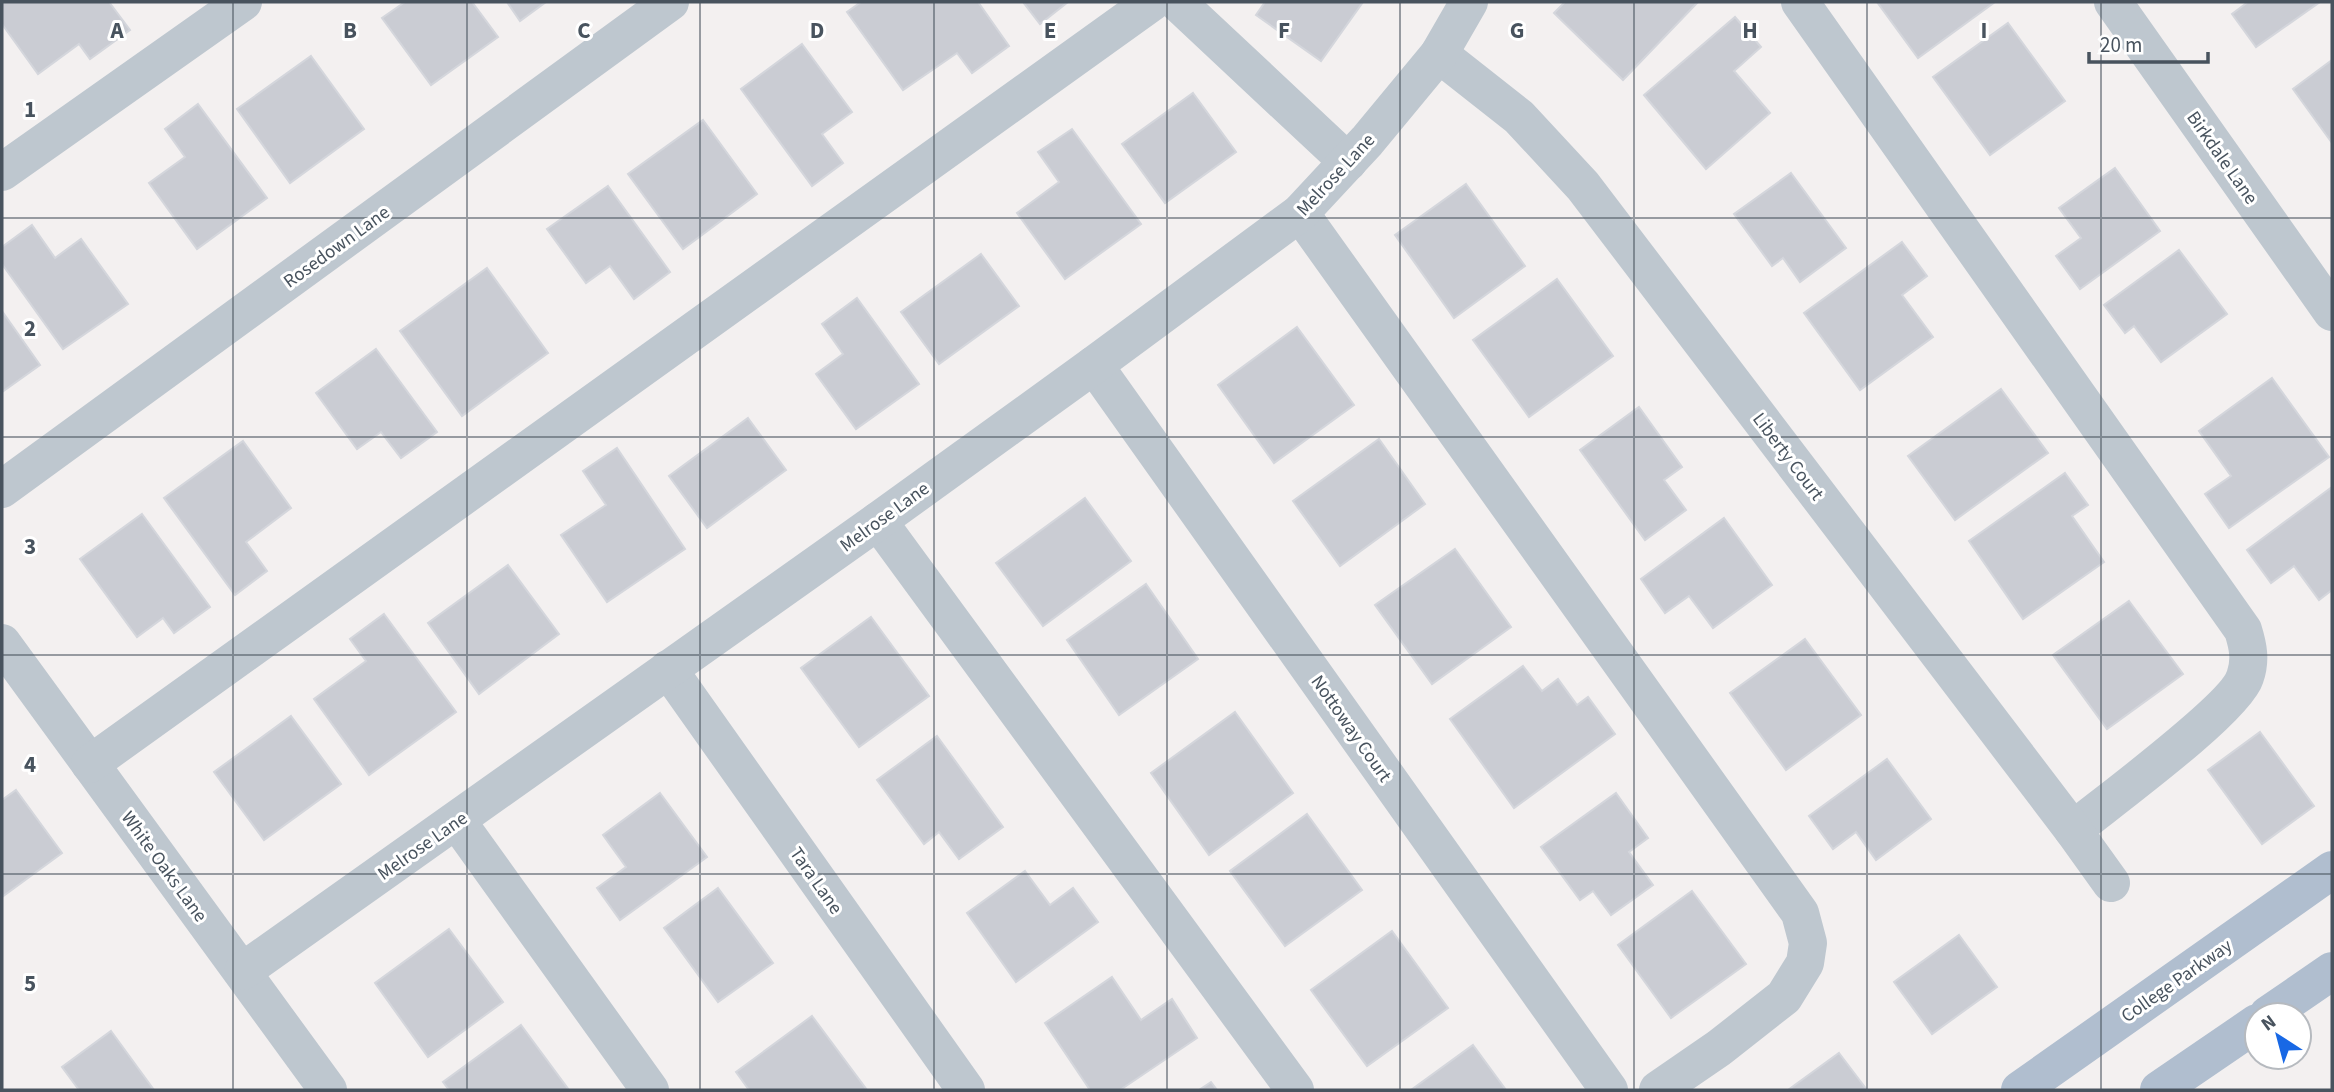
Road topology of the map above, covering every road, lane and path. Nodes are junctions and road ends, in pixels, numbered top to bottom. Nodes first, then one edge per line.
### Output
1 (243, 2) edge
2 (670, 2) edge
3 (1152, 2) edge
4 (1177, 2) edge
5 (1469, 2) edge
6 (1800, 2) edge
7 (2113, 2) edge
8 (1439, 54) junction
9 (1348, 162) junction
10 (2, 172) edge
11 (1300, 213) junction
12 (2332, 312) edge
13 (1094, 365) junction
14 (2, 489) edge
15 (878, 521) junction
16 (2, 643) edge
17 (668, 669) junction
18 (90, 764) junction
19 (457, 821) junction
20 (2073, 830) junction
21 (2332, 870) edge
22 (2111, 883) dead end
23 (243, 971) junction
24 (2332, 971) edge
25 (2288, 1001) edge
26 (2243, 1033) edge
27 (328, 1090) edge
28 (650, 1090) edge
29 (966, 1090) edge
30 (1295, 1090) edge
31 (1609, 1090) edge
32 (1658, 1090) edge
33 (2020, 1090) edge
34 (2159, 1090) edge

1 - 10 street
2 - 14 street, Rosedown Lane
3 - 18 street
4 - 9 street
5 - 8 street, Melrose Lane
6 - 20 street
7 - 12 street, Birkdale Lane
8 - 9 street, Melrose Lane
8 - 20 street, Liberty Court
9 - 11 street, Melrose Lane
11 - 13 street, Melrose Lane
11 - 32 street
13 - 15 street, Melrose Lane
13 - 31 street, Nottoway Court
15 - 17 street, Melrose Lane
15 - 30 street
16 - 18 street, White Oaks Lane
17 - 19 street, Melrose Lane
17 - 29 street, Tara Lane
18 - 23 street, White Oaks Lane
19 - 23 street, Melrose Lane
19 - 28 street
20 - 22 street, Liberty Court
21 - 33 main road, College Parkway
23 - 27 street, White Oaks Lane
24 - 25 main road
26 - 34 main road

